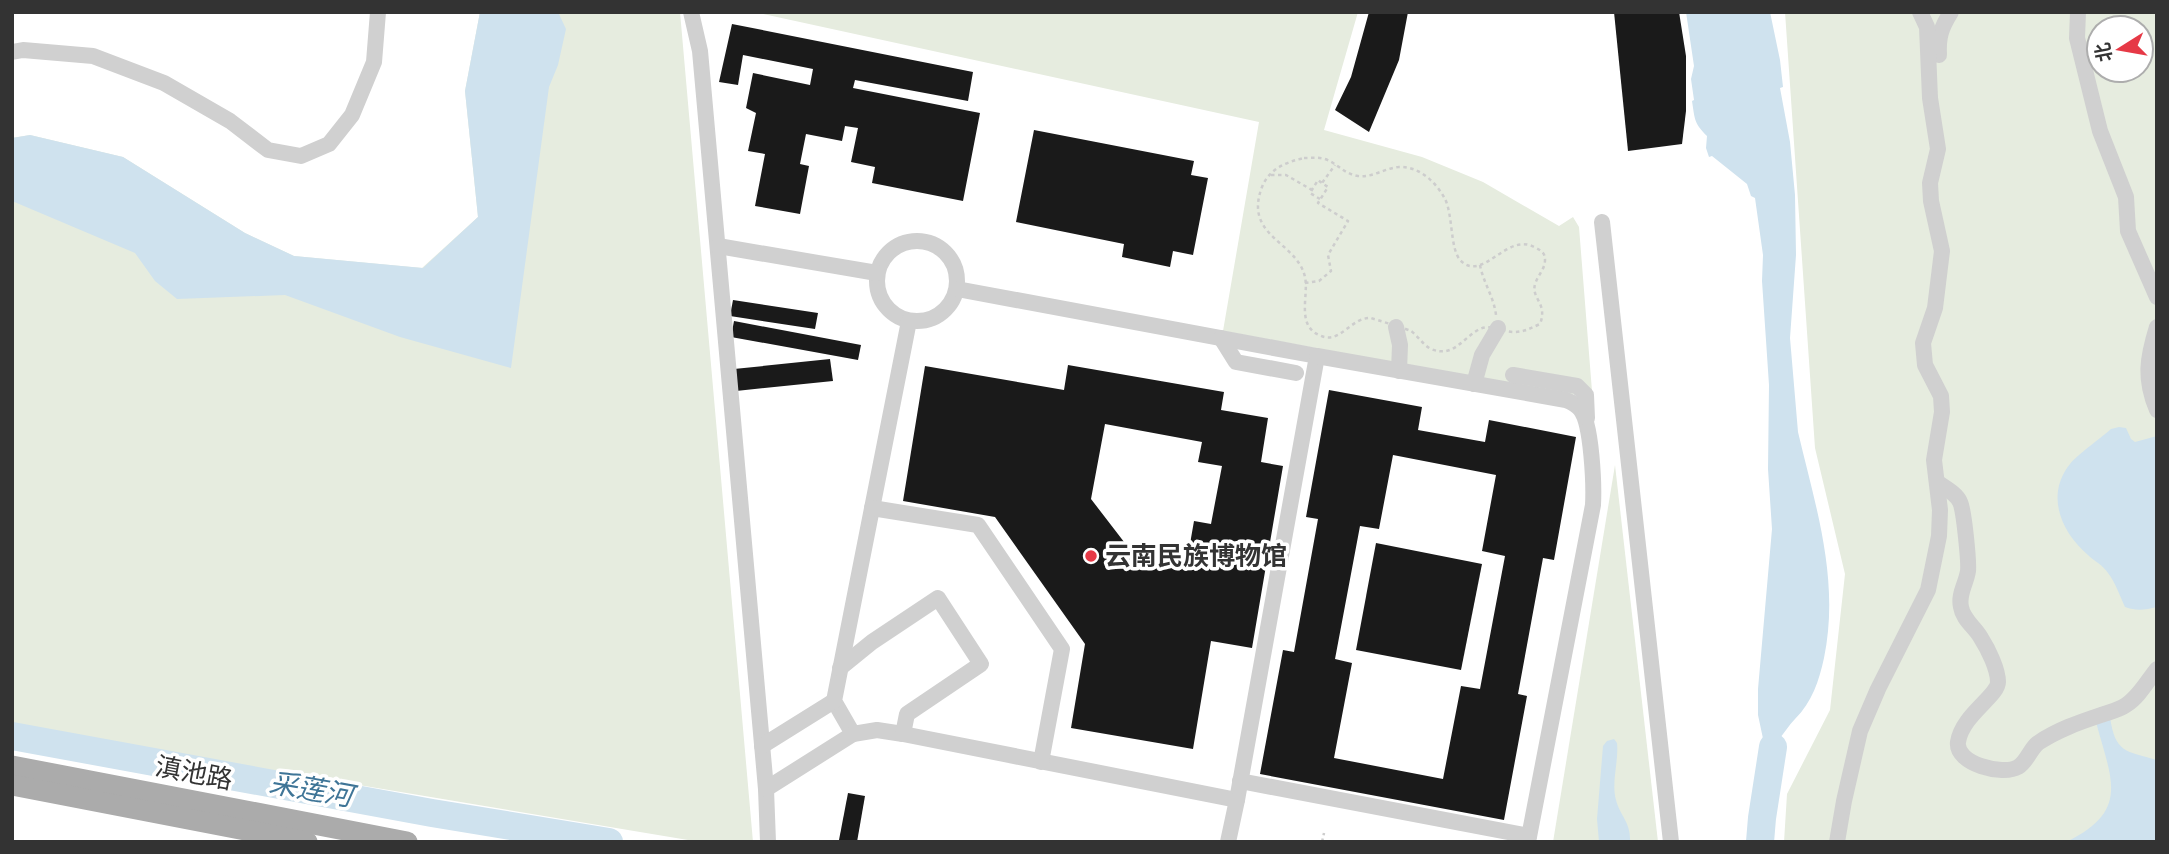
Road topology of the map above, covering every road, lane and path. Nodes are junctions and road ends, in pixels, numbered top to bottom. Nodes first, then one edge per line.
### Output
1 (378, 12) edge
2 (691, 12) edge
3 (1920, 12) edge
4 (1951, 12) edge
5 (2078, 12) edge
6 (12, 52) edge
7 (1930, 70) junction
8 (1335, 165) junction
9 (1269, 174) junction
10 (1322, 183) junction
11 (1312, 190) junction
12 (1320, 199) junction
13 (1602, 222) dead end
14 (718, 246) junction
15 (1480, 265) junction
16 (877, 273) junction
17 (1305, 283) junction
18 (957, 289) junction
19 (2157, 297) edge
20 (1495, 305) dead end
21 (909, 321) junction
22 (1396, 327) junction
23 (2157, 327) edge
24 (1498, 328) junction
25 (1220, 338) junction
26 (1317, 356) junction
27 (1399, 371) junction
28 (1296, 373) dead end
29 (1513, 374) dead end
30 (1474, 384) junction
31 (2157, 410) edge
32 (1587, 424) junction
33 (1937, 482) junction
34 (872, 508) junction
35 (840, 668) junction
36 (2157, 669) edge
37 (834, 701) junction
38 (853, 734) junction
39 (902, 734) junction
40 (762, 746) junction
41 (1041, 762) junction
42 (12, 766) edge
43 (1240, 781) junction
44 (12, 785) edge
45 (766, 789) junction
46 (1237, 800) junction
47 (1324, 833) dead end
48 (1529, 839) edge
49 (307, 842) edge
50 (407, 842) edge
51 (768, 842) edge
52 (1228, 842) edge
53 (1322, 842) edge
54 (1671, 842) edge
55 (1837, 842) edge

1 - 6 street
2 - 14 street
3 - 7 street
4 - 7 street
5 - 19 street
7 - 33 street
8 - 9 path
8 - 10 path
8 - 15 path
9 - 11 path
9 - 17 path
10 - 11 path
10 - 12 path
11 - 12 path
12 - 17 path
13 - 54 street
14 - 16 street
14 - 40 street
15 - 20 path
15 - 24 path
16 - 18 street
16 - 21 street
17 - 22 path
18 - 21 street
18 - 25 street
21 - 34 street
22 - 24 path
22 - 27 street
23 - 31 street
24 - 30 street
25 - 26 street
25 - 28 street
26 - 27 street
26 - 43 street
27 - 30 street
29 - 32 street
30 - 32 street
32 - 48 street
33 - 36 street
33 - 55 street
34 - 35 street
34 - 41 street
35 - 37 street
35 - 39 street
37 - 38 street
37 - 40 street
38 - 39 street
38 - 45 street
39 - 41 street
40 - 45 street
41 - 46 street
42 - 50 main road, 滇池路
43 - 46 street
43 - 48 street
44 - 49 main road, 滇池路
45 - 51 street
46 - 52 street
47 - 53 path

